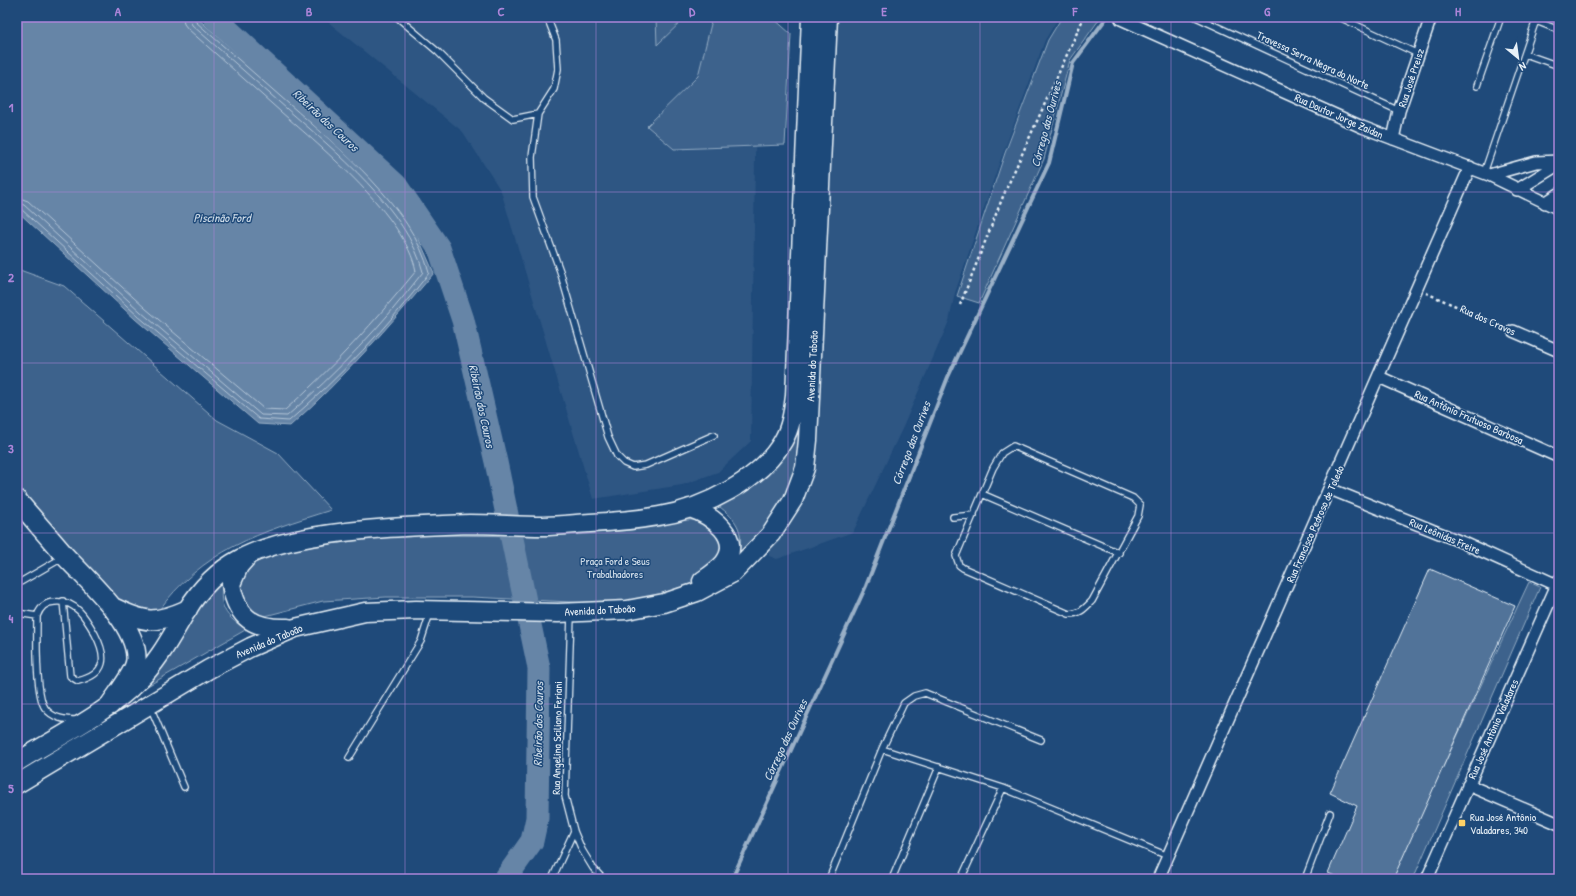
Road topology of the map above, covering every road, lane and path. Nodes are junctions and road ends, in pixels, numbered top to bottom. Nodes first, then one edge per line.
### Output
1 (397, 17) edge
2 (547, 17) edge
3 (811, 17) edge
4 (828, 17) edge
5 (1084, 17) edge
6 (1196, 17) edge
7 (1339, 17) edge
8 (1431, 17) edge
9 (1501, 17) edge
10 (1121, 19) dead end
11 (1537, 19) edge
12 (1559, 30) edge
13 (1418, 54) junction
14 (1525, 54) junction
15 (1559, 66) edge
16 (1477, 86) dead end
17 (1399, 111) junction
18 (538, 114) junction
19 (1393, 139) junction
20 (1559, 162) edge
21 (1470, 168) junction
22 (1487, 174) junction
23 (1517, 190) junction
24 (1559, 194) edge
25 (1545, 203) junction
26 (1559, 209) edge
27 (1417, 289) junction
28 (960, 305) dead end
29 (1513, 331) joint
30 (1559, 351) edge
31 (1379, 377) junction
32 (714, 435) dead end
33 (1559, 457) edge
34 (1330, 489) junction
35 (982, 494) junction
36 (17, 500) edge
37 (690, 508) junction
38 (974, 515) junction
39 (953, 517) dead end
40 (253, 551) junction
41 (1119, 553) junction
42 (65, 556) junction
43 (736, 558) junction
44 (17, 584) edge
45 (1558, 584) edge
46 (63, 601) junction
47 (114, 608) junction
48 (187, 610) junction
49 (430, 611) junction
50 (17, 613) edge
51 (564, 613) junction
52 (37, 616) junction
53 (294, 628) junction
54 (150, 704) junction
55 (110, 705) junction
56 (84, 720) junction
57 (1041, 740) dead end
58 (882, 749) junction
59 (349, 758) dead end
60 (17, 762) edge
61 (939, 767) junction
62 (17, 784) edge
63 (1468, 785) junction
64 (184, 787) dead end
65 (1003, 788) junction
66 (1330, 813) dead end
67 (1558, 822) edge
68 (574, 831) junction
69 (1168, 856) junction
70 (1430, 878) edge
71 (552, 879) edge
72 (603, 879) edge
73 (829, 879) edge
74 (892, 879) edge
75 (961, 879) edge
76 (1158, 879) edge
77 (1305, 879) edge

1 - 18 lane
2 - 18 lane
3 - 37 main road, Avenida do Taboão
4 - 43 main road, Avenida do Taboão
5 - 28 path
6 - 17 lane, Travessa Serra Negra do Norte
7 - 13 lane
8 - 13 street, Rua José Preisz
9 - 16 lane
10 - 19 street, Rua Doutor Jorge Zaidan
11 - 12 lane
11 - 14 lane
13 - 17 street, Rua José Preisz
14 - 15 lane
14 - 22 lane
17 - 19 street, Rua José Preisz
18 - 32 lane
19 - 21 street, Rua Doutor Jorge Zaidan
20 - 22 street
20 - 23 street
21 - 22 street, Rua Doutor Jorge Zaidan
21 - 27 street, Rua Francisco Pedroso de Toledo
22 - 23 street, Rua Doutor Jorge Zaidan
23 - 25 street, Rua Doutor Jorge Zaidan
24 - 25 street
25 - 26 street, Rua Doutor Jorge Zaidan
27 - 29 path, Rua dos Cravos
27 - 31 street, Rua Francisco Pedroso de Toledo
29 - 30 street, Rua dos Cravos
31 - 33 street, Rua Antônio Frutuoso Barbosa
31 - 34 street, Rua Francisco Pedroso de Toledo
34 - 45 street, Rua Leônidas Freire
34 - 69 street, Rua Francisco Pedroso de Toledo
35 - 38 lane
35 - 41 lane
35 - 41 lane
36 - 42 highway
37 - 40 main road, Avenida do Taboão
37 - 43 main road
38 - 39 lane
38 - 41 lane
40 - 48 main road, Avenida do Taboão
40 - 53 main road
42 - 44 lane
42 - 47 highway
43 - 51 main road, Avenida do Taboão
45 - 63 street, Rua José Antônio Valadares
46 - 46 lane
46 - 52 lane
47 - 48 highway
47 - 55 highway
48 - 55 main road, Avenida do Taboão
49 - 51 main road, Avenida do Taboão
49 - 53 main road, Avenida do Taboão
49 - 59 lane
50 - 52 lane
51 - 68 lane, Rua Angelina Sciliano Feriani
52 - 56 lane
53 - 54 main road, Avenida do Taboão
54 - 62 main road, Avenida do Taboão
54 - 64 lane
55 - 56 main road, Avenida do Taboão
56 - 60 main road, Avenida do Taboão
57 - 58 lane
58 - 61 lane
58 - 73 lane
61 - 65 lane
61 - 74 lane
63 - 67 street
63 - 70 street, Rua José Antônio Valadares
65 - 69 lane
65 - 75 lane
66 - 77 lane
68 - 71 lane
68 - 72 lane, Rua Angelina Sciliano Feriani
69 - 76 street, Rua Francisco Pedroso de Toledo

